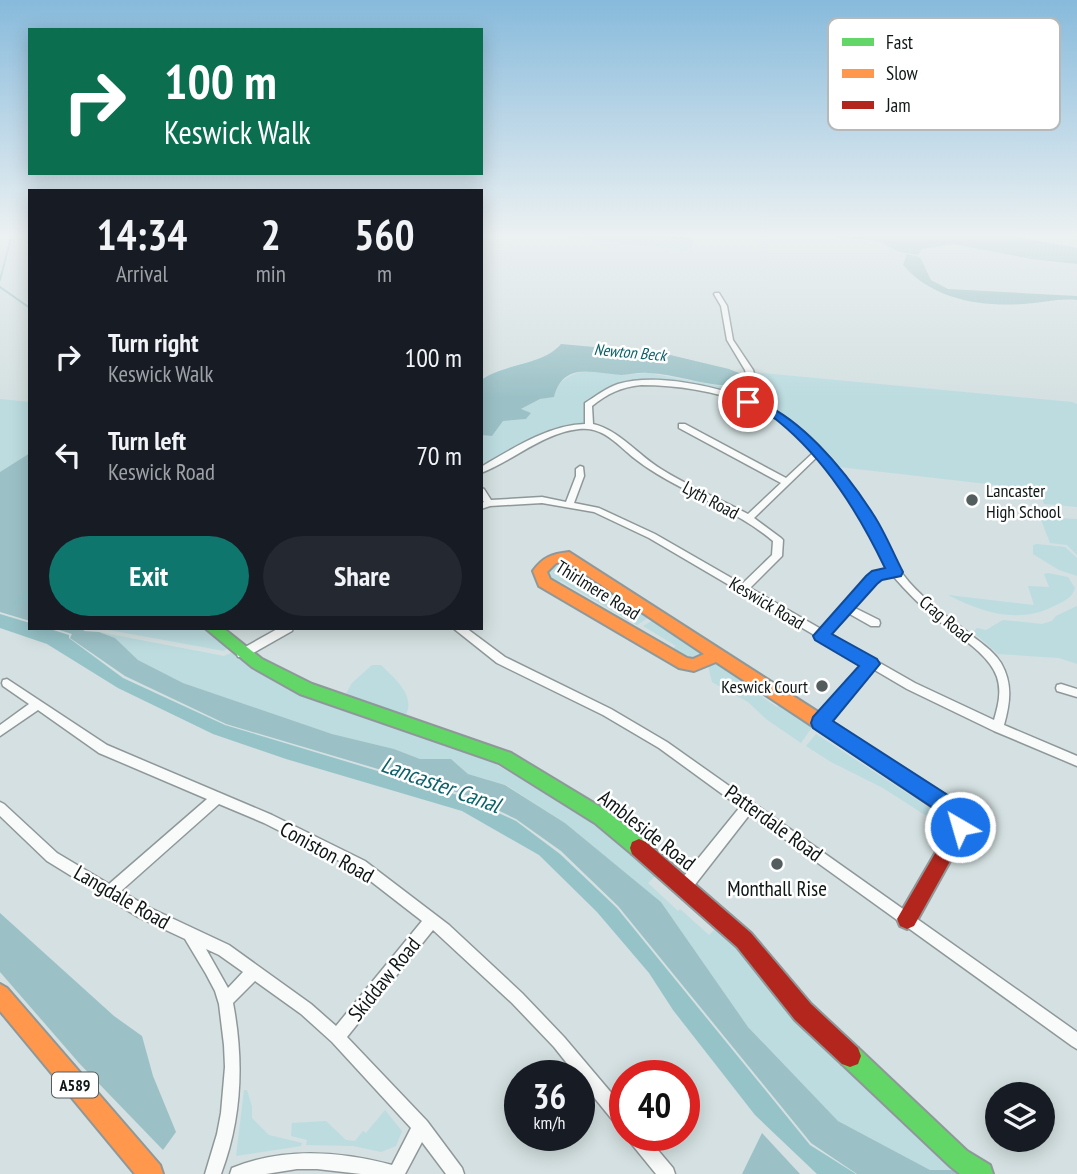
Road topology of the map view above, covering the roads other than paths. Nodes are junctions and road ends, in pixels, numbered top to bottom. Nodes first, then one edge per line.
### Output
1 (717, 294) dead end
2 (611, 388) junction
3 (748, 402) junction
4 (589, 426) junction
5 (682, 426) dead end
6 (815, 451) junction
7 (483, 470) edge
8 (580, 470) dead end
9 (786, 482) junction
10 (485, 504) edge
11 (569, 504) junction
12 (748, 519) junction
13 (895, 572) junction
14 (743, 589) junction
15 (848, 608) junction
16 (875, 623) dead end
17 (214, 630) edge
18 (284, 630) edge
19 (461, 630) edge
20 (821, 636) junction
21 (242, 654) junction
22 (718, 654) junction
23 (871, 664) junction
24 (7, 683) dead end
25 (1060, 688) dead end
26 (1077, 693) edge
27 (36, 705) junction
28 (820, 723) junction
29 (998, 728) junction
30 (0, 731) edge
31 (1077, 761) edge
32 (217, 797) junction
33 (749, 806) junction
34 (0, 808) edge
35 (685, 886) junction
36 (110, 892) junction
37 (907, 919) junction
38 (431, 920) junction
39 (191, 936) junction
40 (254, 971) junction
41 (0, 995) edge
42 (225, 1001) junction
43 (337, 1037) junction
44 (1077, 1041) edge
45 (609, 1103) edge
46 (421, 1127) junction
47 (648, 1151) edge
48 (151, 1174) edge
49 (214, 1174) edge
50 (237, 1174) edge
51 (396, 1174) edge
52 (456, 1174) edge
53 (667, 1174) edge
54 (981, 1174) edge

1 - 3 street
2 - 3 street, Crag Road
2 - 4 street
2 - 6 street, Crag Road
3 - 6 street, Crag Road
4 - 7 street
4 - 12 street, Lyth Road
5 - 9 street
6 - 9 street
6 - 13 street, Crag Road
8 - 11 street
9 - 12 street
10 - 11 street, Keswick Road
11 - 14 street, Keswick Road
12 - 14 street, Lyth Road
13 - 15 street
13 - 29 street, Crag Road
14 - 20 street, Keswick Road
15 - 16 street
15 - 20 street
17 - 21 street, Ambleside Road
18 - 21 street
19 - 33 street, Patterdale Road
20 - 23 street, Keswick Road
21 - 35 street, Ambleside Road
22 - 22 street, Thirlmere Road
22 - 28 street, Thirlmere Road
23 - 28 street
23 - 29 street, Keswick Road
24 - 27 street, Coniston Road
25 - 26 street
27 - 30 street
27 - 32 street, Coniston Road
28 - 37 street, Thirlmere Road
29 - 31 street, Keswick Road
32 - 36 street
32 - 38 street, Coniston Road
33 - 35 street
33 - 37 street, Patterdale Road
34 - 36 street, Langdale Road
35 - 54 street, Ambleside Road
36 - 39 street, Langdale Road
37 - 44 street, Patterdale Road
38 - 43 street, Skiddaw Road
38 - 45 street, Coniston Road
39 - 40 street, Langdale Road
39 - 42 street
40 - 42 street
40 - 43 street, Langdale Road
41 - 48 street, A589
42 - 49 street
43 - 46 street, Langdale Road
46 - 51 street
46 - 52 street, Langdale Road
47 - 53 street
50 - 51 street

